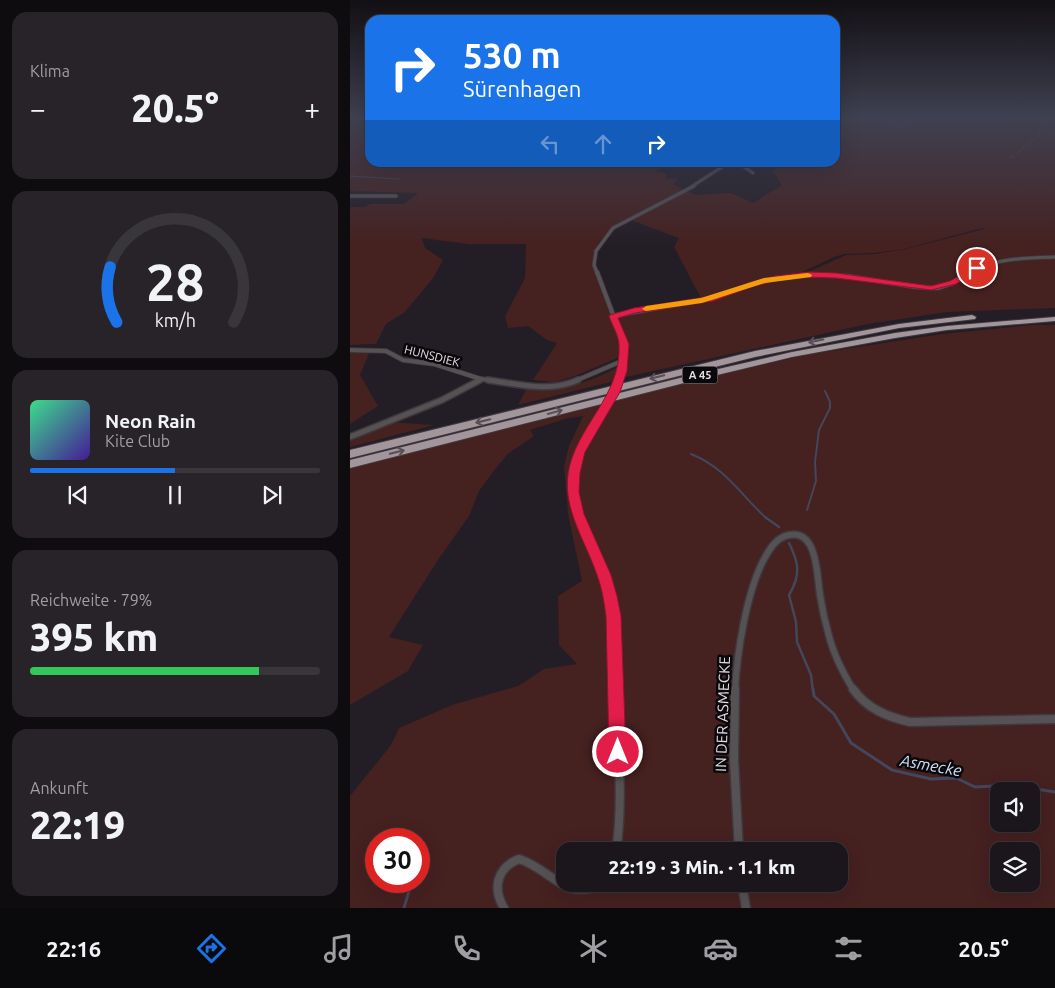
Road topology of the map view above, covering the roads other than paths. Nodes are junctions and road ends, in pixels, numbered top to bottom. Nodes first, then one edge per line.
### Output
1 (722, 167) edge
2 (744, 167) edge
3 (753, 173) dead end
4 (350, 196) edge
5 (396, 196) dead end
6 (1055, 257) edge
7 (1055, 312) edge
8 (613, 316) junction
9 (1055, 319) edge
10 (350, 350) edge
11 (622, 361) junction
12 (481, 379) junction
13 (350, 437) edge
14 (350, 454) edge
15 (350, 464) edge
16 (1055, 719) edge
17 (618, 842) edge
18 (738, 842) edge
19 (556, 881) edge
20 (743, 892) edge
21 (504, 908) edge
22 (746, 908) edge

1 - 8 street
2 - 3 street
4 - 5 street
6 - 8 street
7 -> 14 highway, A 45
8 - 11 street
15 -> 9 highway, A 45
10 - 12 street, HUNSDIEK
11 - 12 street, HUNSDIEK
11 - 17 street, bridge
12 - 13 street
16 - 18 street, IN DER ASMECKE
19 - 21 street
20 - 22 street

